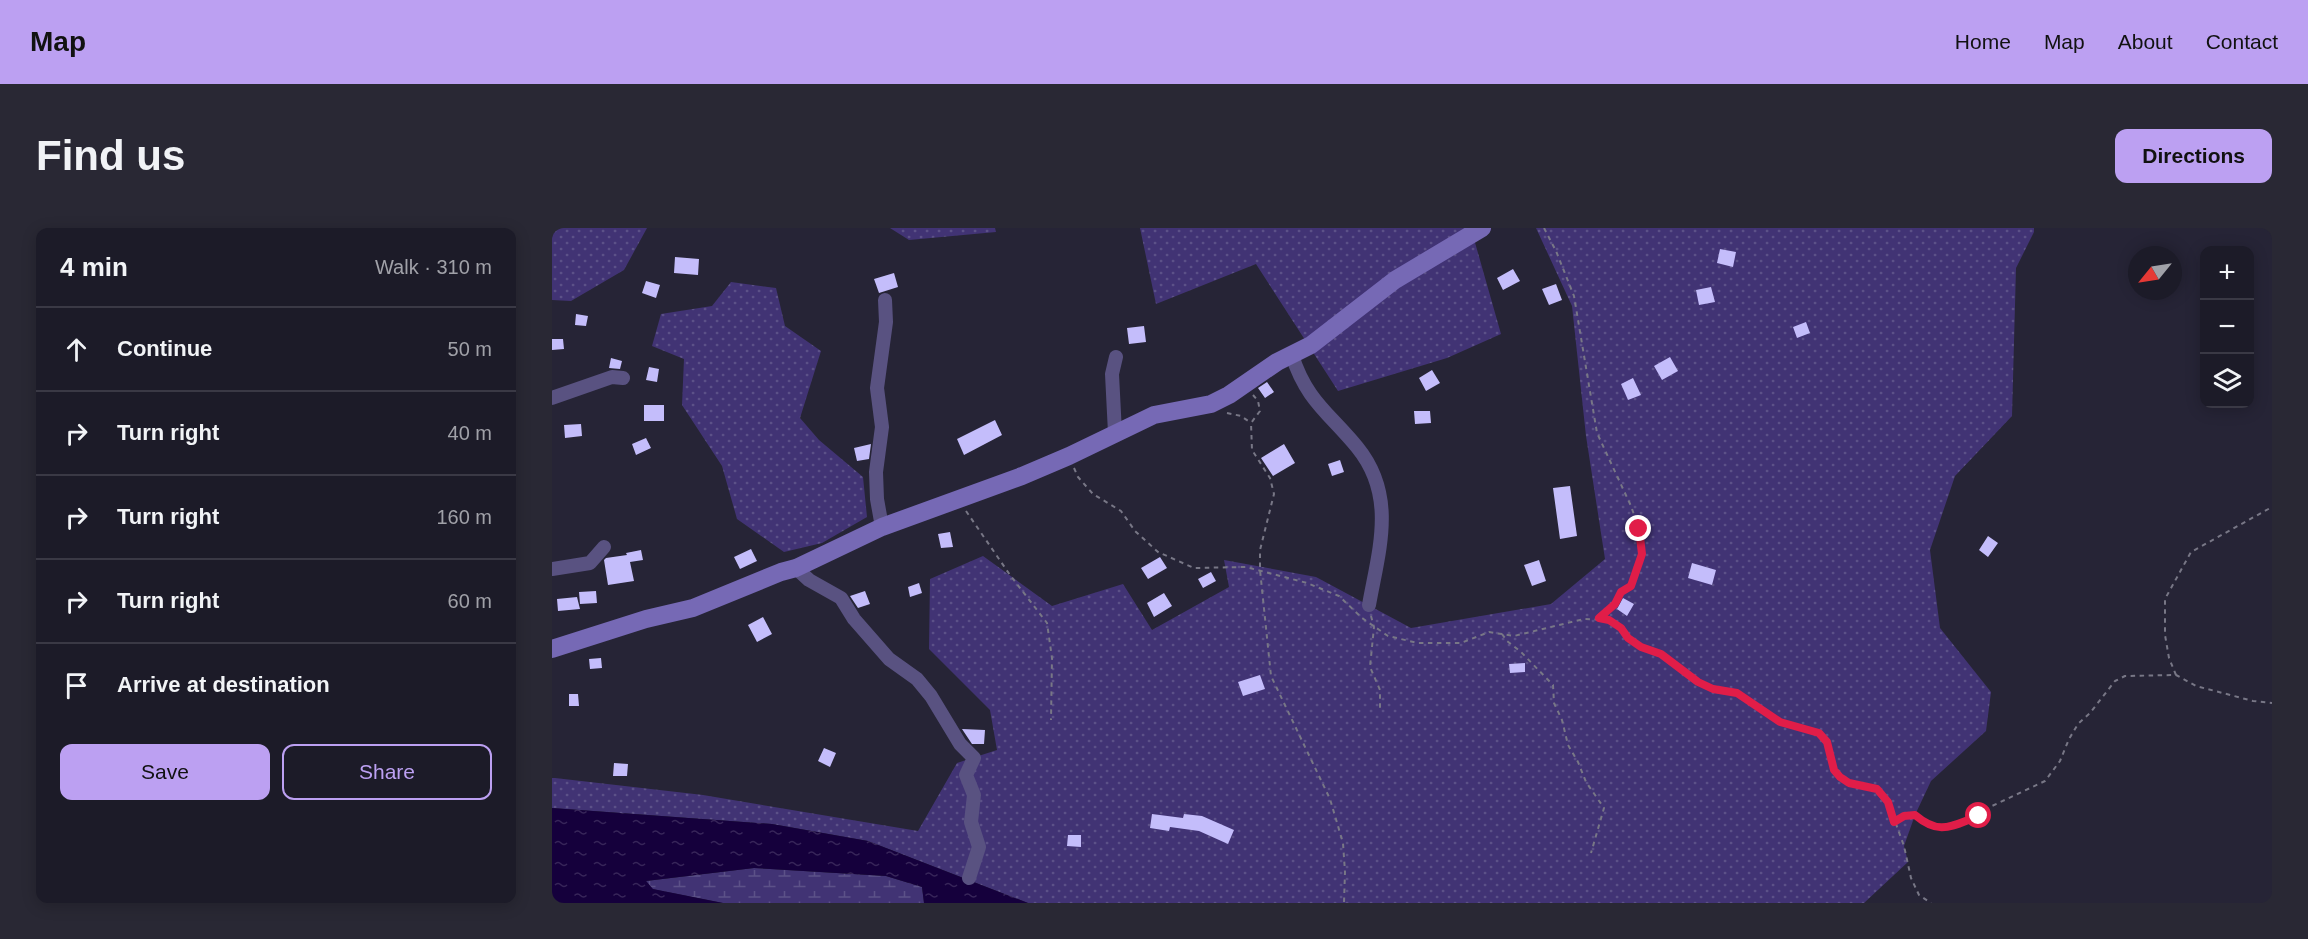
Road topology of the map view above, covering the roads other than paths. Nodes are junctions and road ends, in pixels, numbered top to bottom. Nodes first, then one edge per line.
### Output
1 (1482, 228) edge
2 (885, 300) dead end
3 (1292, 355) junction
4 (1116, 357) dead end
5 (623, 378) dead end
6 (552, 398) edge
7 (1115, 433) junction
8 (882, 527) junction
9 (604, 548) dead end
10 (796, 568) junction
11 (552, 569) edge
12 (1369, 605) road end
13 (552, 649) edge
14 (969, 878) dead end

1 - 3 street
2 - 8 street
3 - 7 street
3 - 12 street
4 - 7 street
5 - 6 street
7 - 8 street
8 - 10 street
9 - 11 street
10 - 13 street
10 - 14 street

